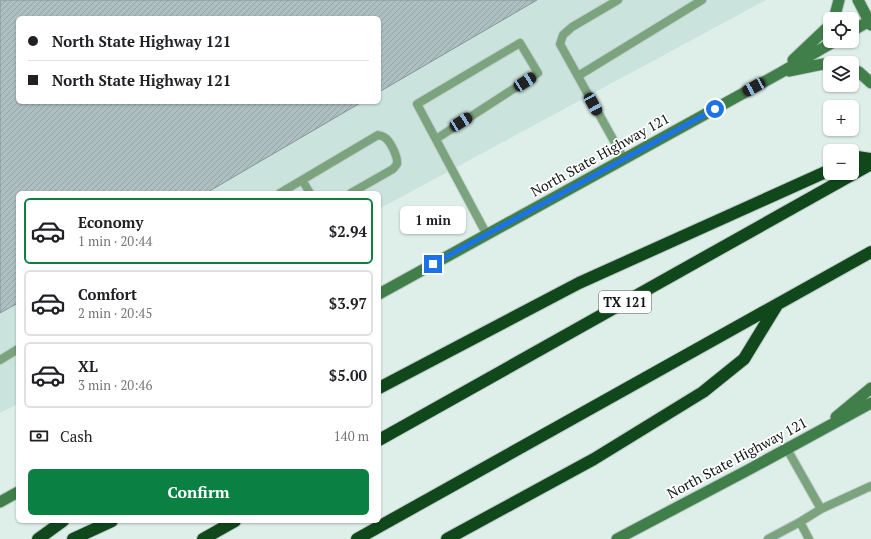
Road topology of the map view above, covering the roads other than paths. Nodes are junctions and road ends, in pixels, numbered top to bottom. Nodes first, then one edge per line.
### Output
1 (618, 0) edge
2 (702, 0) edge
3 (839, 0) edge
4 (858, 0) edge
5 (836, 12) edge
6 (870, 22) edge
7 (859, 28) edge
8 (823, 32) edge
9 (823, 48) edge
10 (823, 64) edge
11 (859, 72) edge
12 (780, 73) junction
13 (578, 76) junction
14 (871, 83) edge
15 (436, 138) junction
16 (859, 157) edge
17 (624, 159) junction
18 (871, 159) edge
19 (871, 164) edge
20 (823, 173) edge
21 (302, 180) junction
22 (283, 191) edge
23 (309, 191) edge
24 (354, 191) edge
25 (487, 235) junction
26 (871, 252) edge
27 (381, 293) edge
28 (777, 304) junction
29 (16, 350) edge
30 (0, 360) edge
31 (381, 387) edge
32 (871, 388) edge
33 (871, 403) edge
34 (815, 434) junction
35 (381, 439) edge
36 (787, 449) junction
37 (871, 486) edge
38 (16, 493) edge
39 (0, 502) edge
40 (820, 509) junction
41 (800, 522) junction
42 (60, 523) edge
43 (108, 523) edge
44 (231, 523) edge
45 (38, 539) edge
46 (73, 539) edge
47 (203, 539) edge
48 (357, 539) edge
49 (448, 539) edge
50 (617, 539) edge
51 (768, 539) edge
52 (809, 539) edge

1 - 13 lane
2 - 13 lane
3 - 5 main road
4 - 6 main road
6 - 7 main road
8 - 12 main road
9 - 12 main road, North State Highway 121
10 - 12 main road
11 - 14 main road
12 - 17 main road, North State Highway 121
13 - 17 lane
15 - 15 lane
15 - 25 lane
16 - 18 highway
17 - 25 main road, North State Highway 121
19 - 35 highway, TX 121
20 - 31 highway
21 - 22 lane
21 - 23 lane
21 - 24 lane
25 - 27 main road, North State Highway 121
26 - 28 highway
28 - 48 highway
28 - 49 highway
29 - 30 lane
32 - 34 main road
33 - 34 main road, North State Highway 121
34 - 36 main road, North State Highway 121
36 - 40 lane
36 - 50 main road, North State Highway 121
37 - 40 lane
38 - 39 main road
40 - 41 lane
41 - 51 lane
41 - 52 lane
42 - 45 highway
43 - 46 highway
44 - 47 highway

